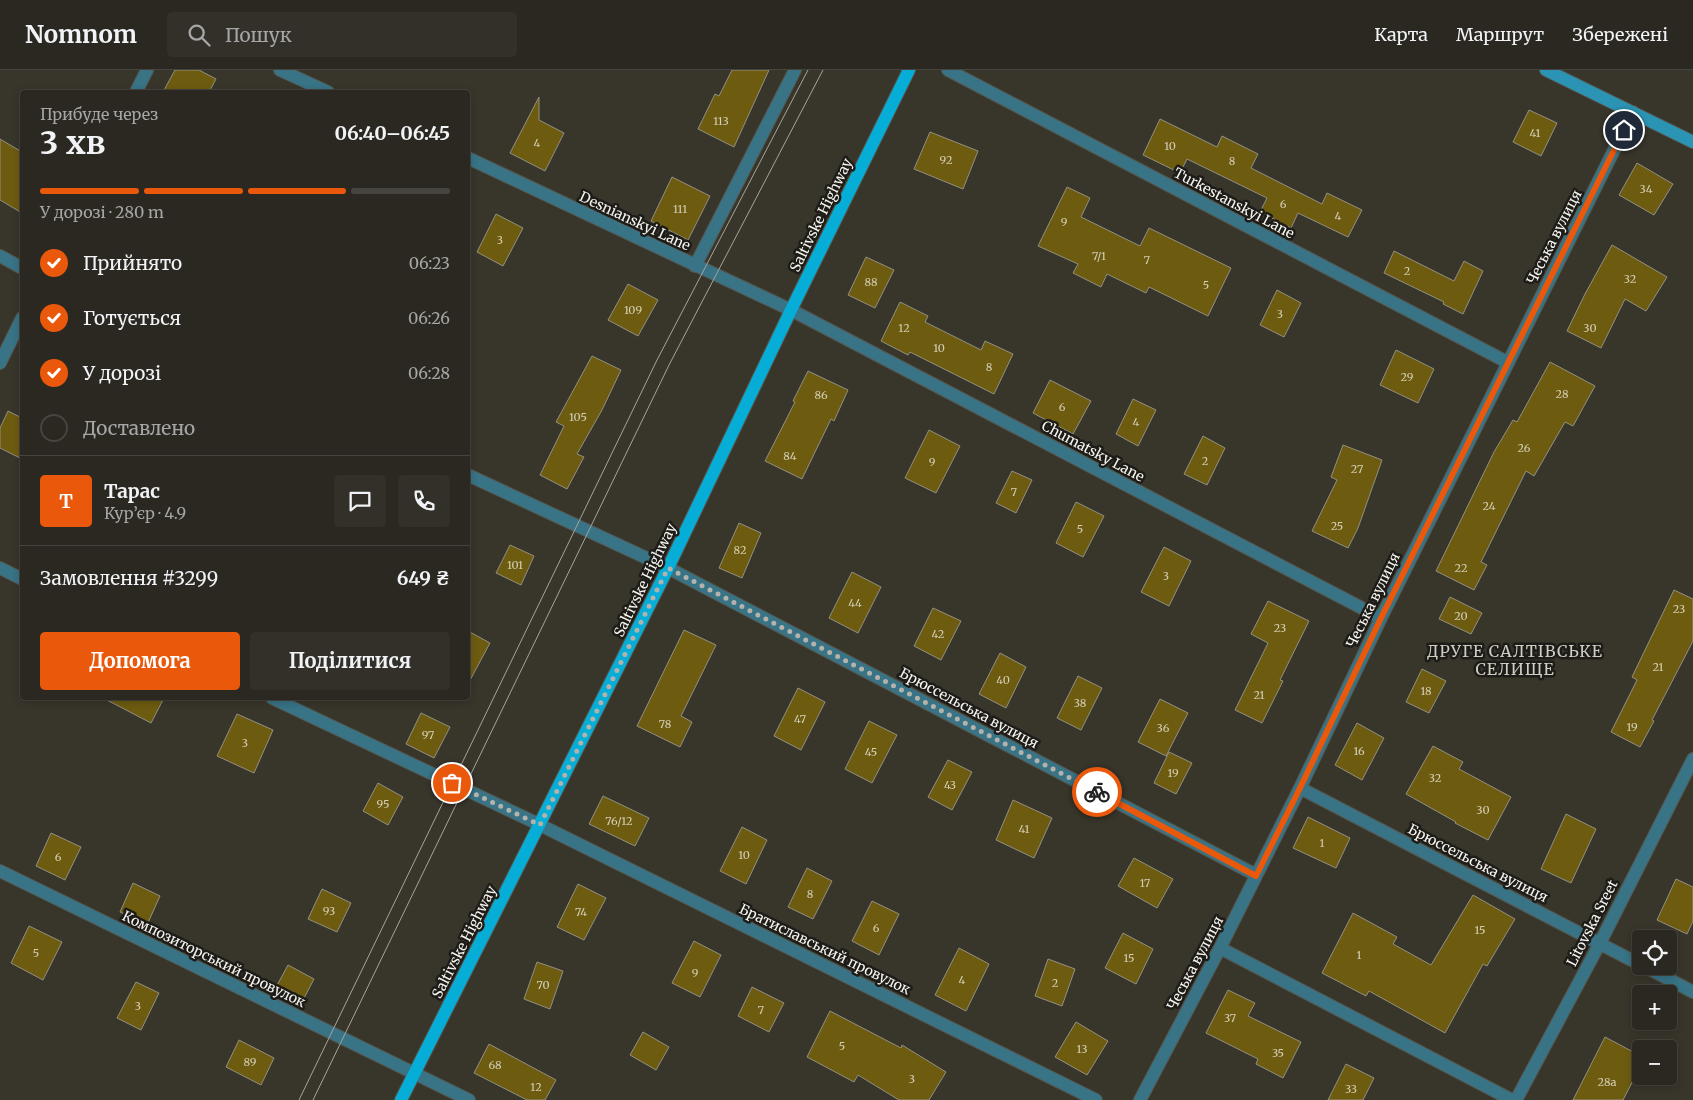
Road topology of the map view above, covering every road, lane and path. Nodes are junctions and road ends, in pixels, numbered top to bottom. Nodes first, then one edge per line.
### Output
1 (147, 70) edge
2 (280, 70) edge
3 (795, 70) edge
4 (909, 70) edge
5 (948, 70) edge
6 (1546, 70) edge
7 (137, 90) edge
8 (324, 90) edge
9 (1633, 112) junction
10 (1693, 142) edge
11 (470, 159) edge
12 (0, 256) edge
13 (696, 266) junction
14 (20, 267) edge
15 (791, 310) junction
16 (20, 322) edge
17 (1507, 362) junction
18 (0, 363) edge
19 (470, 476) edge
20 (0, 568) edge
21 (668, 568) junction
22 (20, 577) edge
23 (1381, 618) junction
24 (276, 700) edge
25 (1693, 759) edge
26 (1300, 788) junction
27 (540, 825) junction
28 (0, 871) edge
29 (1256, 876) junction
30 (1600, 943) junction
31 (1220, 948) junction
32 (1632, 959) edge
33 (1662, 975) edge
34 (1693, 992) edge
35 (415, 1073) junction
36 (401, 1100) edge
37 (469, 1100) edge
38 (1096, 1100) edge
39 (1140, 1100) edge
40 (1512, 1100) edge
41 (1516, 1100) edge

1 - 7 street
2 - 8 street
3 - 13 street
4 - 15 main road, Saltivske Highway
5 - 17 street, Turkestanskyi Lane
6 - 9 street
9 - 10 street
9 - 17 street, Чеська вулиця
11 - 13 street, Desnianskyi Lane
12 - 14 street
13 - 15 street, Desnianskyi Lane
15 - 21 main road, Saltivske Highway
15 - 23 street, Chumatsky Lane
16 - 18 street
17 - 23 street, Чеська вулиця
19 - 21 street, Брюссельська вулиця
20 - 22 street
21 - 27 main road, Saltivske Highway
21 - 29 street, Брюссельська вулиця
23 - 26 street, Чеська вулиця
24 - 27 street, Братиславський провулок
25 - 30 street, Litovska Sreet
26 - 29 street, Чеська вулиця
26 - 30 street, Брюссельська вулиця
27 - 35 main road, Saltivske Highway
27 - 38 street, Братиславський провулок
28 - 35 street, Композиторський провулок
29 - 31 street, Чеська вулиця
30 - 32 street, Брюссельська вулиця
30 - 41 street, Litovska Sreet
31 - 39 street, Чеська вулиця
31 - 40 street
33 - 34 street, Брюссельська вулиця
35 - 36 main road, Saltivske Highway
35 - 37 street, Композиторський провулок

